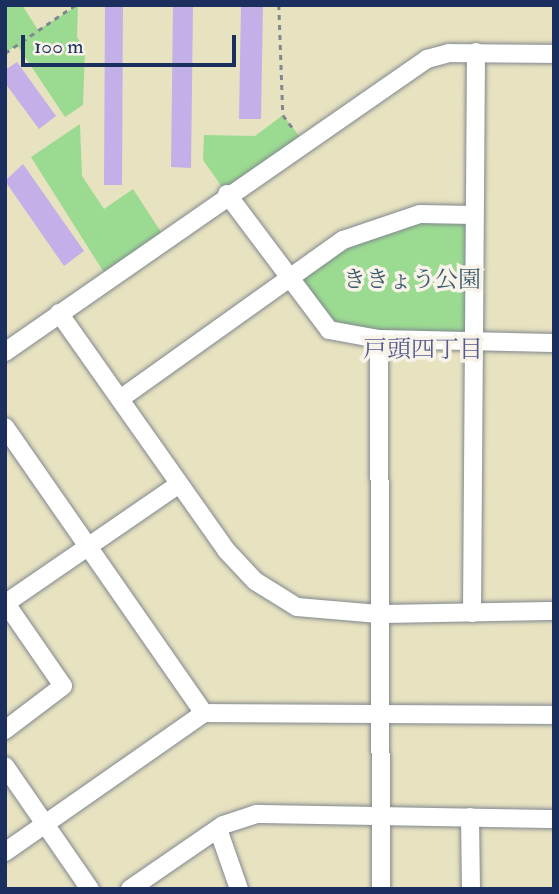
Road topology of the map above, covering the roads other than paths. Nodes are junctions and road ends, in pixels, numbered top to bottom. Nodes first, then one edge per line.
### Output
1 (476, 52) junction
2 (554, 54) edge
3 (227, 194) junction
4 (474, 215) junction
5 (289, 277) junction
6 (59, 313) junction
7 (379, 339) junction
8 (554, 343) edge
9 (475, 344) junction
10 (5, 352) edge
11 (120, 399) junction
12 (5, 427) edge
13 (179, 484) junction
14 (88, 547) junction
15 (6, 603) edge
16 (554, 611) edge
17 (472, 612) junction
18 (379, 614) junction
19 (204, 713) junction
20 (379, 715) junction
21 (554, 715) edge
22 (5, 730) edge
23 (5, 766) edge
24 (381, 816) junction
25 (470, 817) junction
26 (554, 819) edge
27 (45, 824) junction
28 (218, 829) junction
29 (5, 852) edge
30 (90, 889) edge
31 (130, 889) edge
32 (239, 889) edge
33 (381, 889) edge
34 (471, 889) edge

1 - 2 street
1 - 3 street
1 - 4 street
3 - 5 street
3 - 6 street
4 - 5 street
4 - 9 street
5 - 7 street
5 - 11 street
6 - 10 street
6 - 11 street
7 - 9 street
7 - 18 street
8 - 9 street
9 - 17 street
11 - 13 street
12 - 14 street
13 - 14 street
13 - 18 street
14 - 15 street
14 - 19 street
15 - 22 street
16 - 17 street
17 - 18 street
18 - 20 street
19 - 20 street
19 - 27 street
20 - 21 street
20 - 24 street
23 - 27 street
24 - 25 street
24 - 28 street
24 - 33 street
25 - 26 street
25 - 34 street
27 - 29 street
27 - 30 street
28 - 31 street
28 - 32 street

